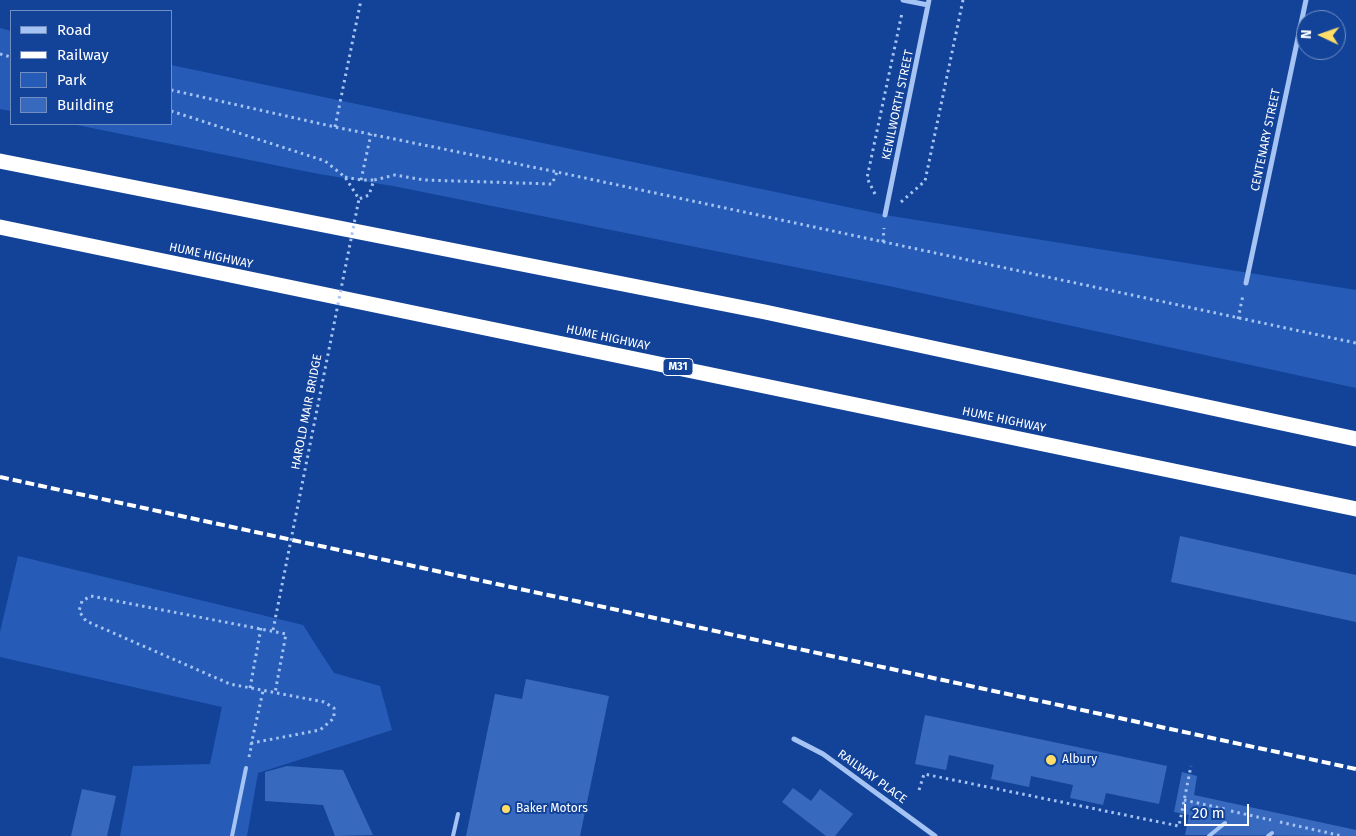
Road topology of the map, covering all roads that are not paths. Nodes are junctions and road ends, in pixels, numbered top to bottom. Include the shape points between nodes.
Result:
1 (902, 0) edge
2 (1306, 0) edge
3 (929, 3) edge
4 (0, 161) edge
5 (886, 215) dead end
6 (0, 227) edge
7 (1246, 284) road end
8 (1356, 439) edge
9 (1356, 509) edge
10 (794, 740) dead end
11 (246, 768) road end
12 (458, 814) dead end
13 (1225, 823) dead end
14 (232, 836) edge
15 (453, 836) edge
16 (935, 836) edge
17 (1209, 836) edge

1 - 3 street
2 - 7 street, CENTENARY STREET
3 - 5 street, KENILWORTH STREET
4 - 8 highway via 774,314
6 - 9 highway, HUME HIGHWAY / M31
10 - 16 street, RAILWAY PLACE via 814,748
11 - 14 lane
12 - 15 lane
13 - 17 lane

